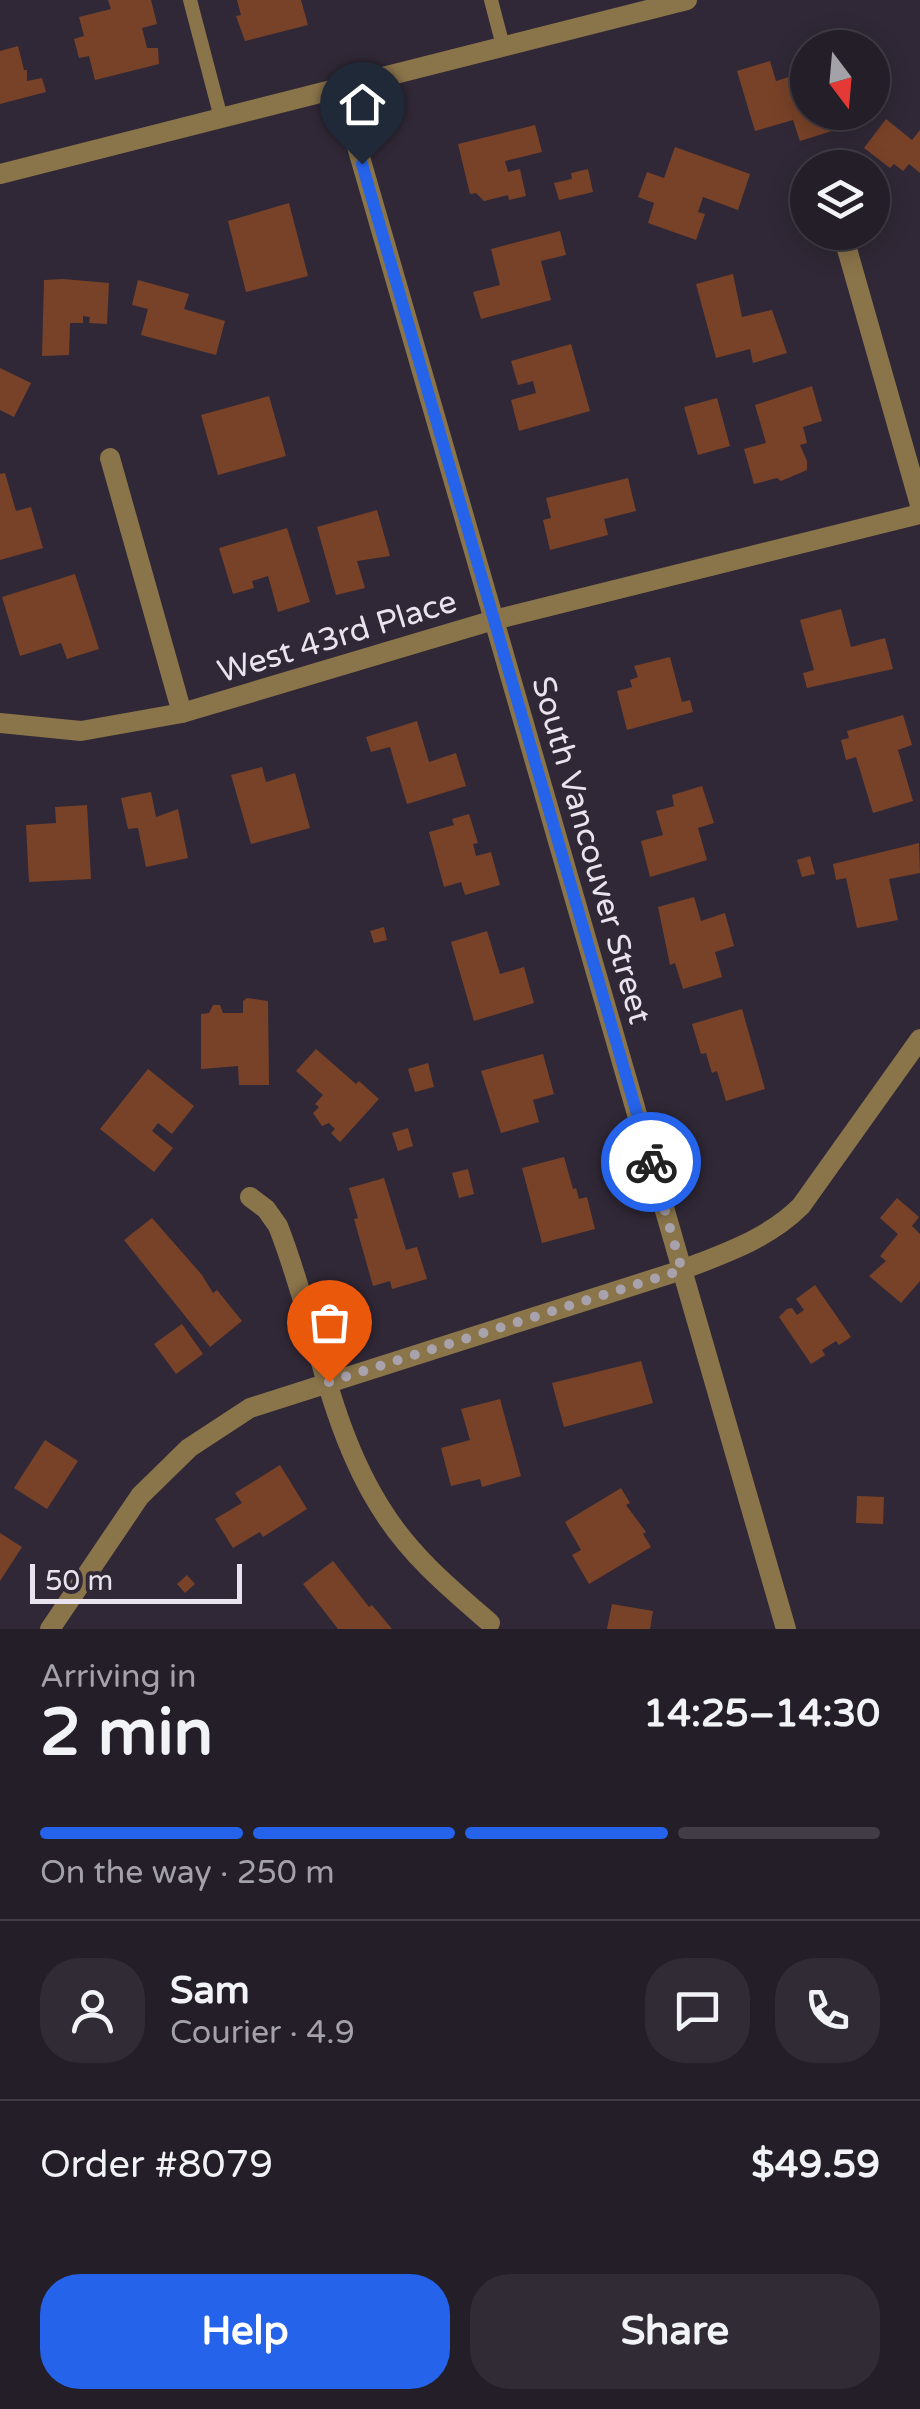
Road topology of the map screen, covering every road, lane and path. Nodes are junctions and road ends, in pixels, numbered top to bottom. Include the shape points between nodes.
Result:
1 (190, 0) edge
2 (491, 0) edge
3 (687, 0) edge
4 (503, 46) junction
5 (340, 88) junction
6 (221, 118) junction
7 (0, 174) edge
8 (847, 250) edge
9 (110, 458) dead end
10 (920, 505) edge
11 (920, 514) edge
12 (494, 620) junction
13 (182, 713) junction
14 (0, 723) edge
15 (920, 1039) edge
16 (250, 1196) dead end
17 (682, 1270) junction
18 (329, 1382) junction
19 (490, 1623) dead end
20 (50, 1629) edge
21 (786, 1629) edge

1 - 6 lane
2 - 4 lane
3 - 4 street
4 - 5 street
5 - 6 street
5 - 12 street, South Vancouver Street
6 - 7 street
8 - 10 street
9 - 13 street
11 - 12 street, West 43rd Place
12 - 13 street, West 43rd Place
12 - 17 street, South Vancouver Street
13 - 14 street, West 43rd Place via 80,731
15 - 17 street via 784,1223
16 - 18 street via 278,1226
17 - 18 street
17 - 21 street, South Vancouver Street
18 - 19 street via 382,1512 435,1576
18 - 20 street via 250,1408 189,1448 140,1496

